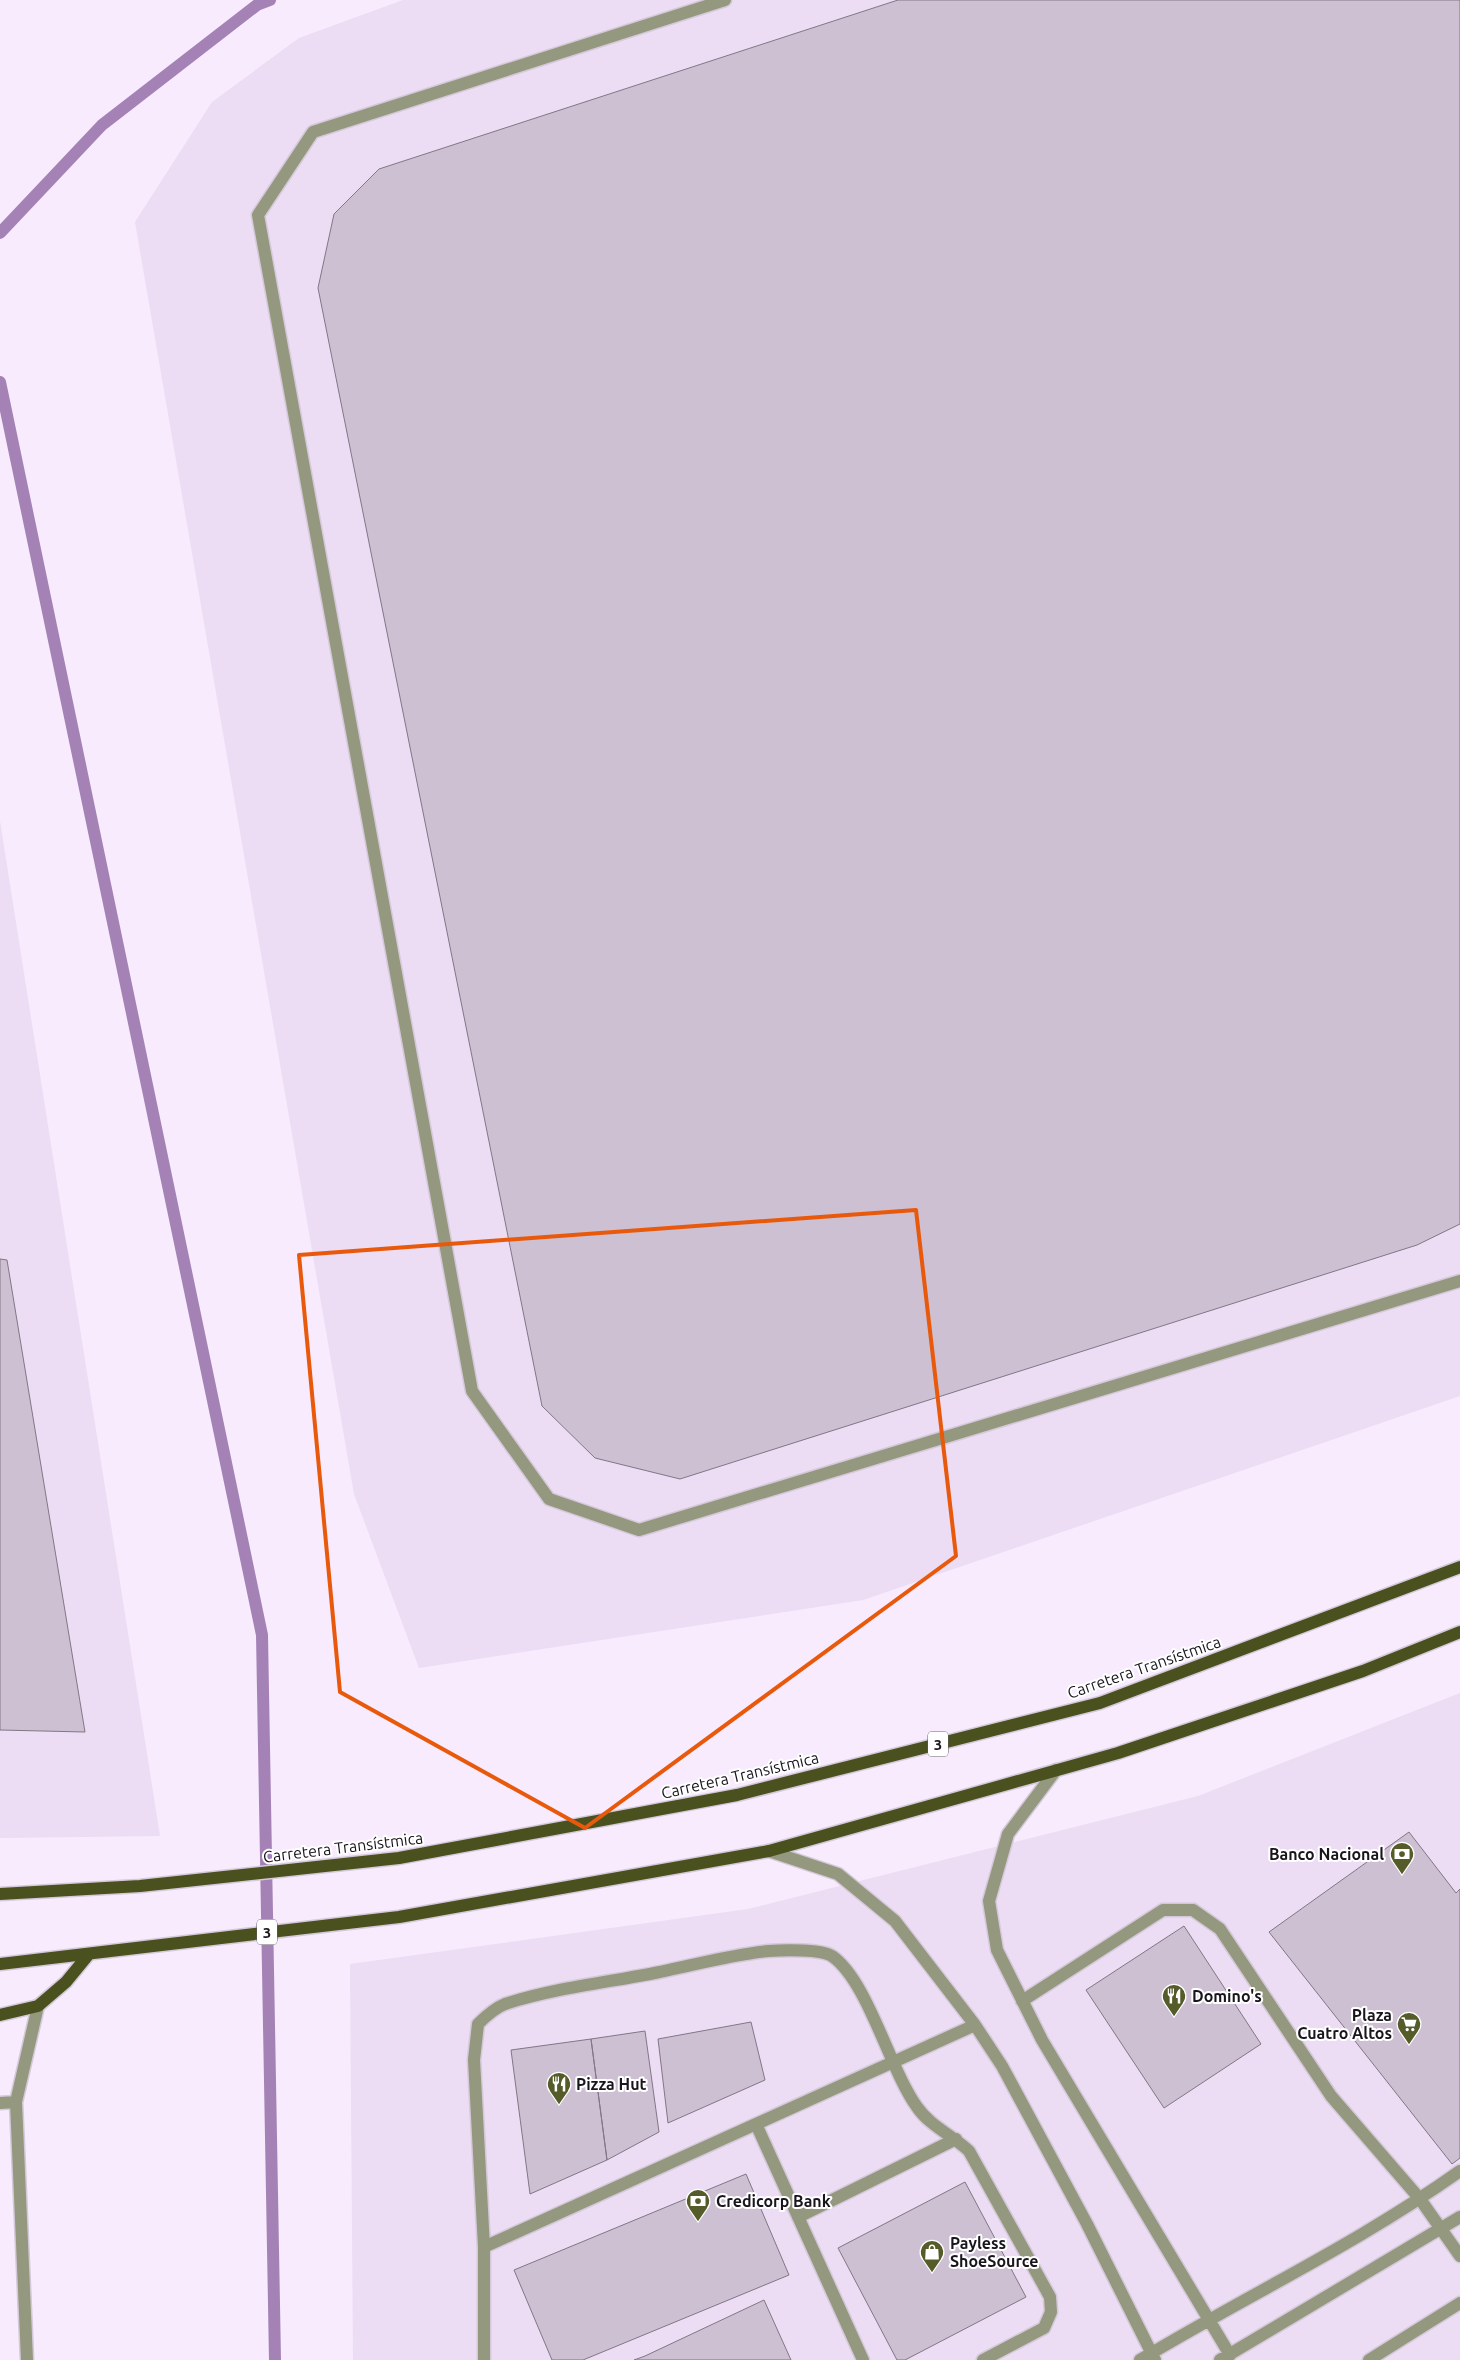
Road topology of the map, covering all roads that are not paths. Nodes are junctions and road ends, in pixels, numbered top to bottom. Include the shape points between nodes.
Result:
1 (725, 0) edge
2 (1460, 1282) edge
3 (1460, 1567) edge
4 (1460, 1632) edge
5 (1056, 1770) junction
6 (769, 1850) junction
7 (0, 1894) edge
8 (89, 1954) junction
9 (0, 1964) edge
10 (1022, 2000) junction
11 (38, 2006) junction
12 (0, 2015) edge
13 (975, 2025) junction
14 (892, 2063) junction
15 (16, 2102) junction
16 (0, 2103) edge
17 (756, 2124) junction
18 (956, 2139) junction
19 (1460, 2171) edge
20 (1420, 2199) junction
21 (1460, 2217) edge
22 (798, 2218) junction
23 (1441, 2227) junction
24 (484, 2247) junction
25 (1460, 2256) edge
26 (1460, 2303) edge
27 (1210, 2320) junction
28 (1153, 2356) edge
29 (1225, 2358) edge
30 (27, 2360) edge
31 (484, 2360) edge
32 (863, 2360) edge
33 (983, 2360) edge
34 (1140, 2360) edge
35 (1369, 2360) edge

1 - 2 lane via 313,132 258,216 472,1392 549,1499 639,1530
3 - 7 main road, Carretera Transístmica / 3 via 1100,1703 737,1795 399,1858 140,1886
4 - 5 main road, 3 via 1363,1671 1118,1753
5 - 6 main road, 3
5 - 10 lane via 1008,1834 989,1901 997,1950
6 - 8 main road, 3 via 399,1917
6 - 13 lane via 838,1874 895,1921
8 - 9 main road, 3
8 - 11 main road via 66,1982
10 - 20 lane via 1162,1910 1193,1910 1220,1929 1331,2096
10 - 27 lane via 1042,2040
11 - 12 main road
11 - 15 lane
13 - 14 lane
13 - 28 lane via 1002,2066 1088,2224
14 - 17 lane
14 - 18 lane via 917,2107 935,2126
14 - 24 lane via 854,1978 831,1955 808,1951 768,1951 504,2004 478,2024 475,2039
15 - 16 lane
15 - 30 lane
17 - 22 lane
17 - 24 lane
18 - 22 lane
18 - 33 lane via 969,2151 1050,2297 1050,2312 1044,2328
19 - 20 lane
20 - 23 lane
20 - 27 lane
21 - 23 lane
22 - 32 lane
23 - 25 lane
23 - 29 lane
24 - 31 lane
26 - 35 lane
27 - 28 lane
27 - 29 lane
28 - 34 lane

